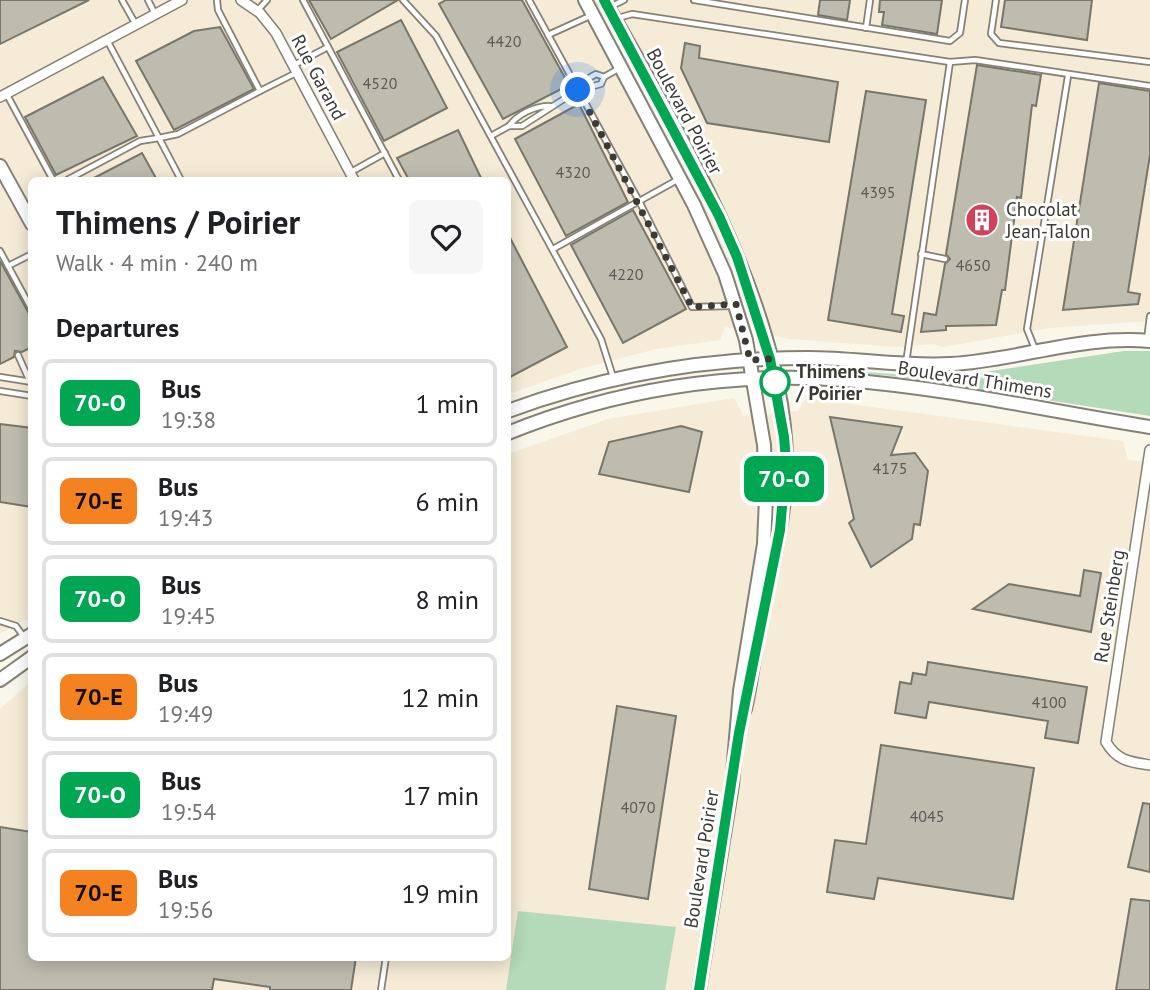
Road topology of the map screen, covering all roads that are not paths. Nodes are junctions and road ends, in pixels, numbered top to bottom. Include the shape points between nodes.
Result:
1 (122, 0) edge
2 (148, 0) edge
3 (182, 0) edge
4 (217, 0) edge
5 (267, 0) edge
6 (303, 0) edge
7 (403, 0) edge
8 (529, 0) edge
9 (584, 0) edge
10 (624, 0) edge
11 (694, 0) edge
12 (870, 0) edge
13 (965, 0) edge
14 (996, 0) edge
15 (246, 1) edge
16 (609, 9) edge
17 (257, 10) junction
18 (155, 14) junction
19 (592, 15) junction
20 (135, 24) junction
21 (866, 28) junction
22 (548, 36) junction
23 (107, 40) junction
24 (328, 47) junction
25 (950, 62) junction
26 (1150, 62) edge
27 (621, 67) junction
28 (295, 69) junction
29 (1068, 76) junction
30 (604, 77) junction
31 (585, 86) junction
32 (1150, 86) edge
33 (578, 90) junction
34 (260, 91) junction
35 (3, 95) edge
36 (550, 106) junction
37 (509, 127) junction
38 (491, 136) junction
39 (159, 138) junction
40 (385, 153) junction
41 (0, 166) edge
42 (352, 176) edge
43 (51, 177) edge
44 (73, 177) edge
45 (179, 177) edge
46 (397, 177) edge
47 (680, 178) junction
48 (639, 201) junction
49 (26, 202) edge
50 (552, 249) junction
51 (0, 251) edge
52 (921, 254) junction
53 (28, 256) edge
54 (945, 259) dead end
55 (8, 266) junction
56 (28, 303) edge
57 (736, 304) junction
58 (1150, 316) edge
59 (1148, 341) edge
60 (1035, 350) junction
61 (18, 355) dead end
62 (770, 359) junction
63 (750, 360) junction
64 (906, 365) junction
65 (28, 376) edge
66 (0, 377) edge
67 (614, 378) junction
68 (775, 379) junction
69 (754, 380) junction
70 (28, 382) edge
71 (0, 391) edge
72 (28, 395) edge
73 (511, 410) edge
74 (1150, 427) edge
75 (511, 432) edge
76 (1150, 450) edge
77 (0, 621) edge
78 (28, 636) edge
79 (0, 654) edge
80 (28, 660) edge
81 (0, 680) edge
82 (739, 733) junction
83 (1150, 765) edge
84 (385, 961) edge
85 (381, 990) edge
86 (699, 990) edge

1 - 20 lane
2 - 18 lane
3 - 18 street
4 - 34 lane
5 - 17 lane
6 - 24 lane
7 - 38 lane via 436,36
8 - 22 lane
9 - 19 street, Boulevard Poirier
10 - 16 lane
11 - 21 lane
12 - 21 lane
13 - 21 lane via 960,33 953,40
14 - 26 lane via 991,34 999,43
15 - 17 street, Rue Garand
16 - 25 lane
16 - 62 street, Boulevard Poirier via 724,227
17 - 28 street, Rue Garand via 276,33
18 - 20 street
19 - 22 lane
19 - 27 street, Boulevard Poirier
20 - 23 street
22 - 33 lane
23 - 35 street
23 - 39 lane
24 - 28 lane
24 - 40 lane
25 - 29 lane via 975,60
25 - 52 lane
27 - 30 lane
27 - 47 street, Boulevard Poirier
28 - 34 lane
28 - 42 street, Rue Garand
29 - 32 lane
29 - 60 lane via 1027,329
30 - 31 lane via 595,87
30 - 31 lane via 596,74
31 - 33 lane
33 - 36 lane
33 - 48 lane
34 - 39 lane via 178,134
35 - 43 lane
36 - 37 lane via 522,126
36 - 37 lane via 516,118
37 - 38 lane
38 - 50 lane
39 - 44 lane via 141,141
39 - 45 lane
40 - 42 lane
40 - 46 lane
41 - 49 street
47 - 48 lane
47 - 57 street, Boulevard Poirier
48 - 50 lane
48 - 57 lane via 692,307
50 - 67 lane via 601,339
51 - 55 lane
52 - 54 lane
52 - 64 lane
53 - 55 lane
55 - 56 lane
57 - 63 street, Boulevard Poirier
58 - 59 lane
59 - 60 street, Boulevard Thimens via 1084,342
60 - 64 street, Boulevard Thimens via 965,363
61 - 65 lane
62 - 63 street, Boulevard Thimens
62 - 64 street, Boulevard Thimens
62 - 68 street, Boulevard Poirier
63 - 67 street, Boulevard Thimens
63 - 69 street, Boulevard Poirier
66 - 70 lane
67 - 73 street, Boulevard Thimens
68 - 69 street, Boulevard Thimens
68 - 74 street, Boulevard Thimens via 888,384
68 - 82 street, Boulevard Poirier via 785,450 782,506
69 - 75 street, Boulevard Thimens via 634,394
69 - 82 street, Boulevard Poirier via 765,462 766,523 740,691
71 - 72 lane
76 - 83 street, Rue Steinberg via 1106,742 1124,760
77 - 78 lane
78 - 79 street
80 - 81 street
82 - 86 street, Boulevard Poirier
84 - 85 lane

